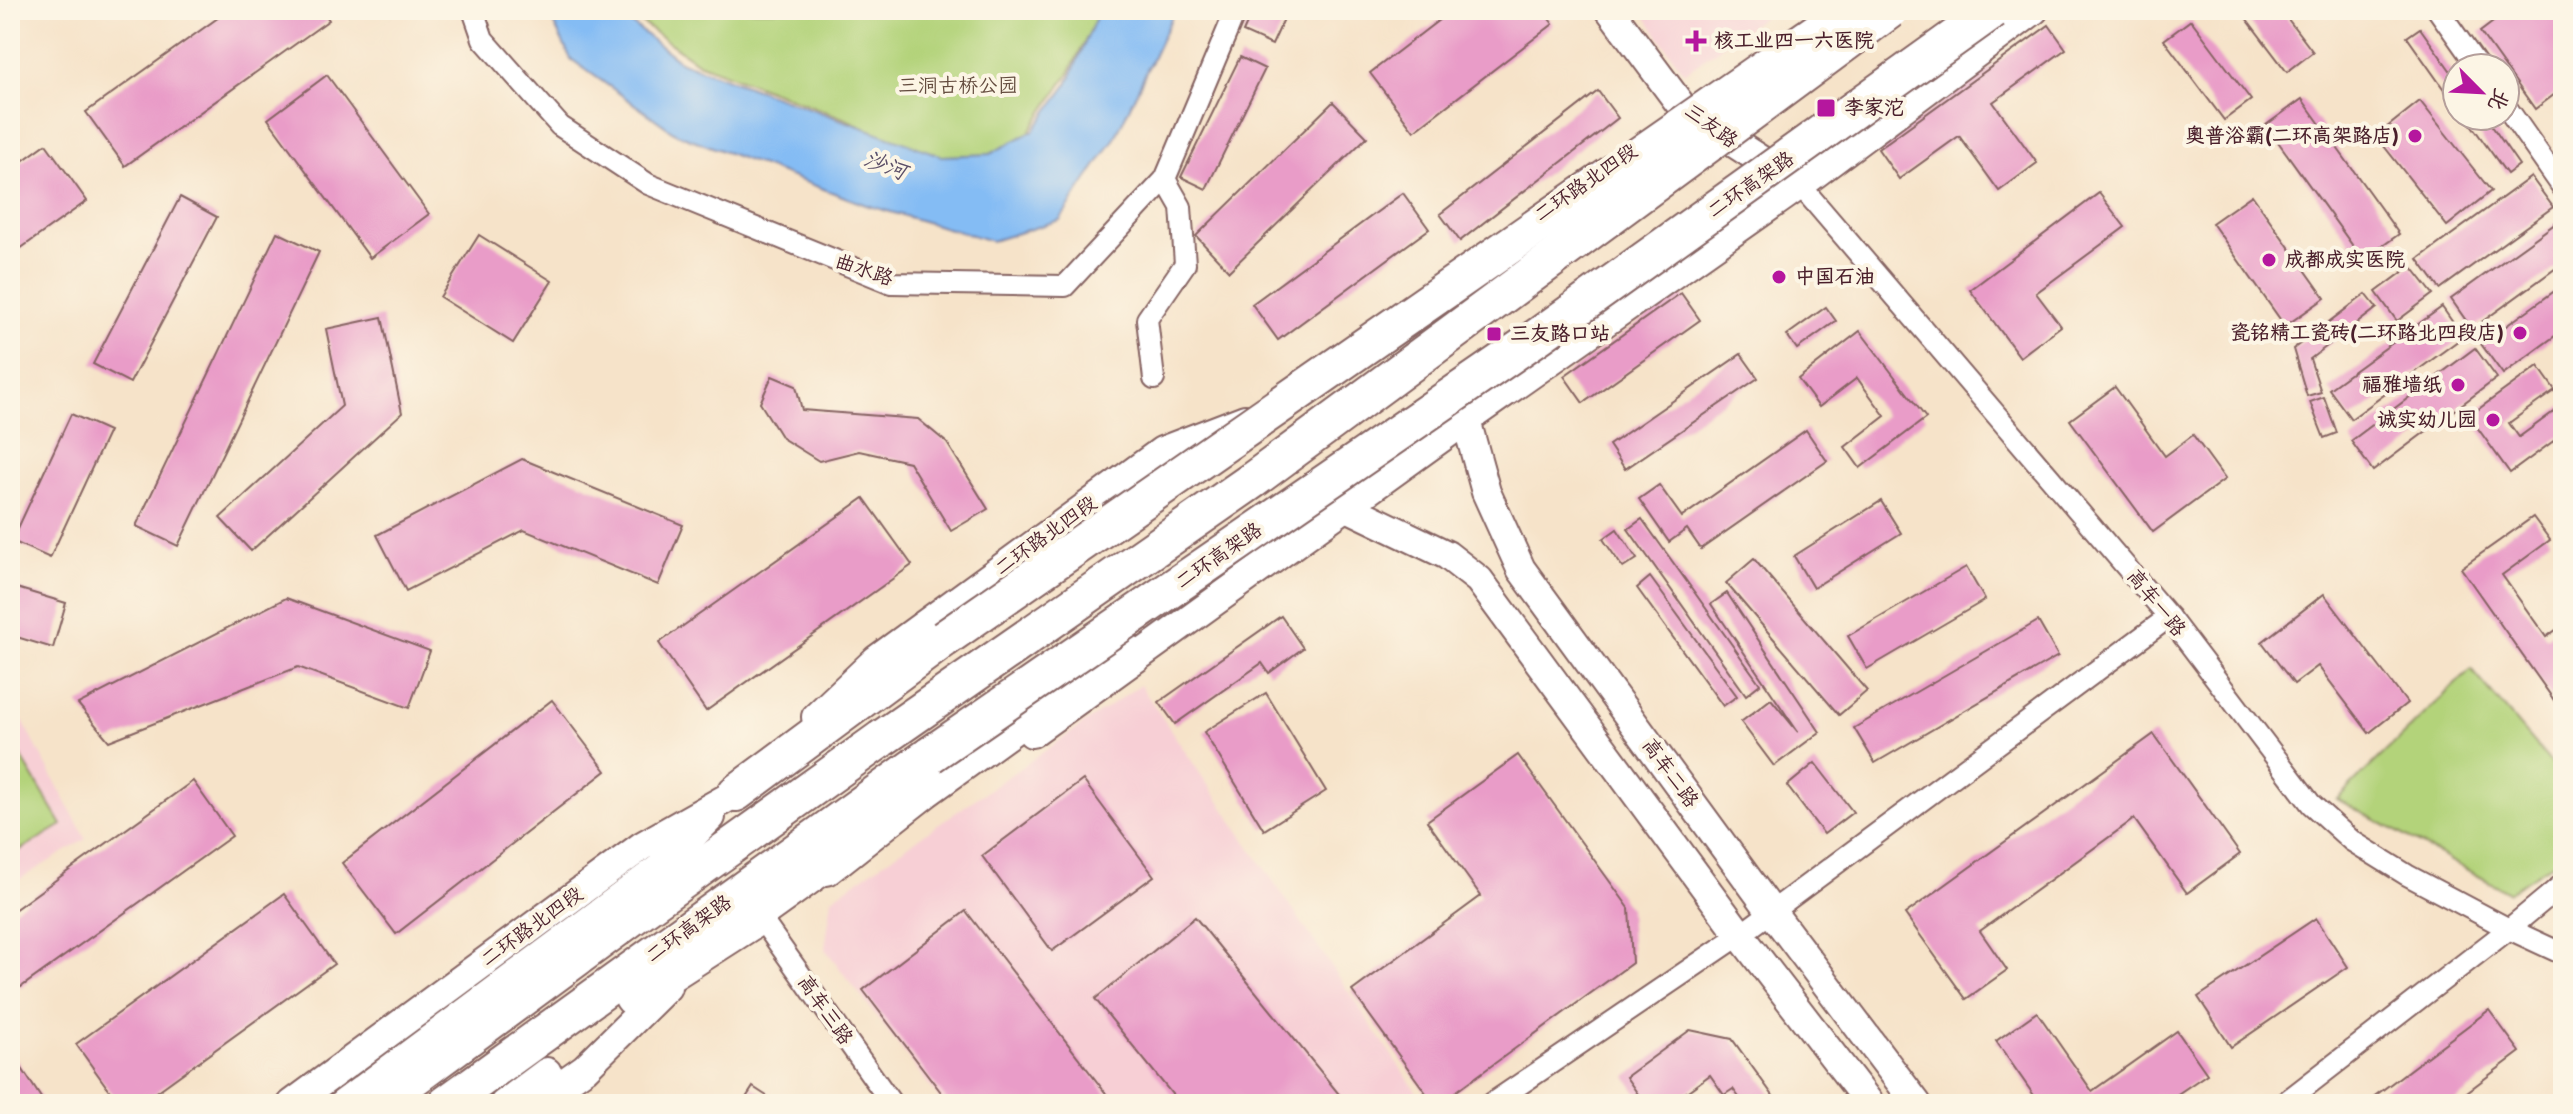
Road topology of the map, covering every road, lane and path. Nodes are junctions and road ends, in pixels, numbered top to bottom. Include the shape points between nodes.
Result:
1 (473, 10) edge
2 (1236, 10) edge
3 (1610, 10) edge
4 (1828, 10) edge
5 (1848, 10) edge
6 (1890, 10) edge
7 (1993, 10) edge
8 (2034, 10) edge
9 (2438, 10) edge
10 (2468, 52) edge
11 (1894, 83) junction
12 (1686, 112) junction
13 (2521, 128) edge
14 (1165, 179) junction
15 (1800, 185) junction
16 (2563, 188) edge
17 (1154, 379) dead end
18 (1466, 420) junction
19 (1347, 507) junction
20 (2169, 617) junction
21 (736, 793) junction
22 (826, 867) junction
23 (2563, 884) edge
24 (1771, 911) junction
25 (759, 916) junction
26 (2509, 929) junction
27 (1740, 935) junction
28 (2563, 954) edge
29 (656, 996) junction
30 (494, 1100) edge
31 (292, 1104) edge
32 (343, 1104) edge
33 (378, 1104) edge
34 (446, 1104) edge
35 (534, 1104) edge
36 (892, 1104) edge
37 (1491, 1104) edge
38 (1870, 1104) edge
39 (1917, 1104) edge
40 (2283, 1104) edge

1 - 14 street, 曲水路 via 483,39 560,126 648,184 891,283 1065,286
2 - 14 street, 曲水路
3 - 12 main road, 三友路
4 - 12 main road, 二环路北四段
5 - 21 highway, bridge via 944,639
6 - 33 highway, bridge via 1253,480 920,711
7 - 11 highway, 二环高架路, bridge
8 - 15 main road
9 - 10 street
11 - 22 highway, bridge via 1851,129 1122,647
11 - 34 highway, 二环高架路, bridge via 1540,335 930,755
12 - 15 main road, 三友路
12 - 21 main road, 二环路北四段 via 1265,411 1162,451 876,660
13 - 16 street
14 - 17 street via 1181,207 1185,264 1147,319
15 - 18 main road
15 - 20 street, 高车一路
18 - 19 main road
18 - 24 main road, 高车二路 via 1486,492 1521,569
19 - 22 main road via 1104,684 934,801
19 - 27 main road, 高车二路 via 1447,555 1479,580
20 - 24 street
20 - 26 street, 高车一路 via 2311,804 2352,841
21 - 31 main road, 二环路北四段 via 642,846
21 - 32 main road via 661,867
22 - 25 main road
23 - 26 street
24 - 27 street
24 - 39 main road, 高车二路
25 - 29 main road
25 - 30 highway via 580,1032
25 - 36 street, 高车三路
26 - 28 street, 高车一路
26 - 40 street
27 - 37 street
27 - 38 main road, 高车二路
29 - 30 main road
29 - 35 main road via 585,1068

